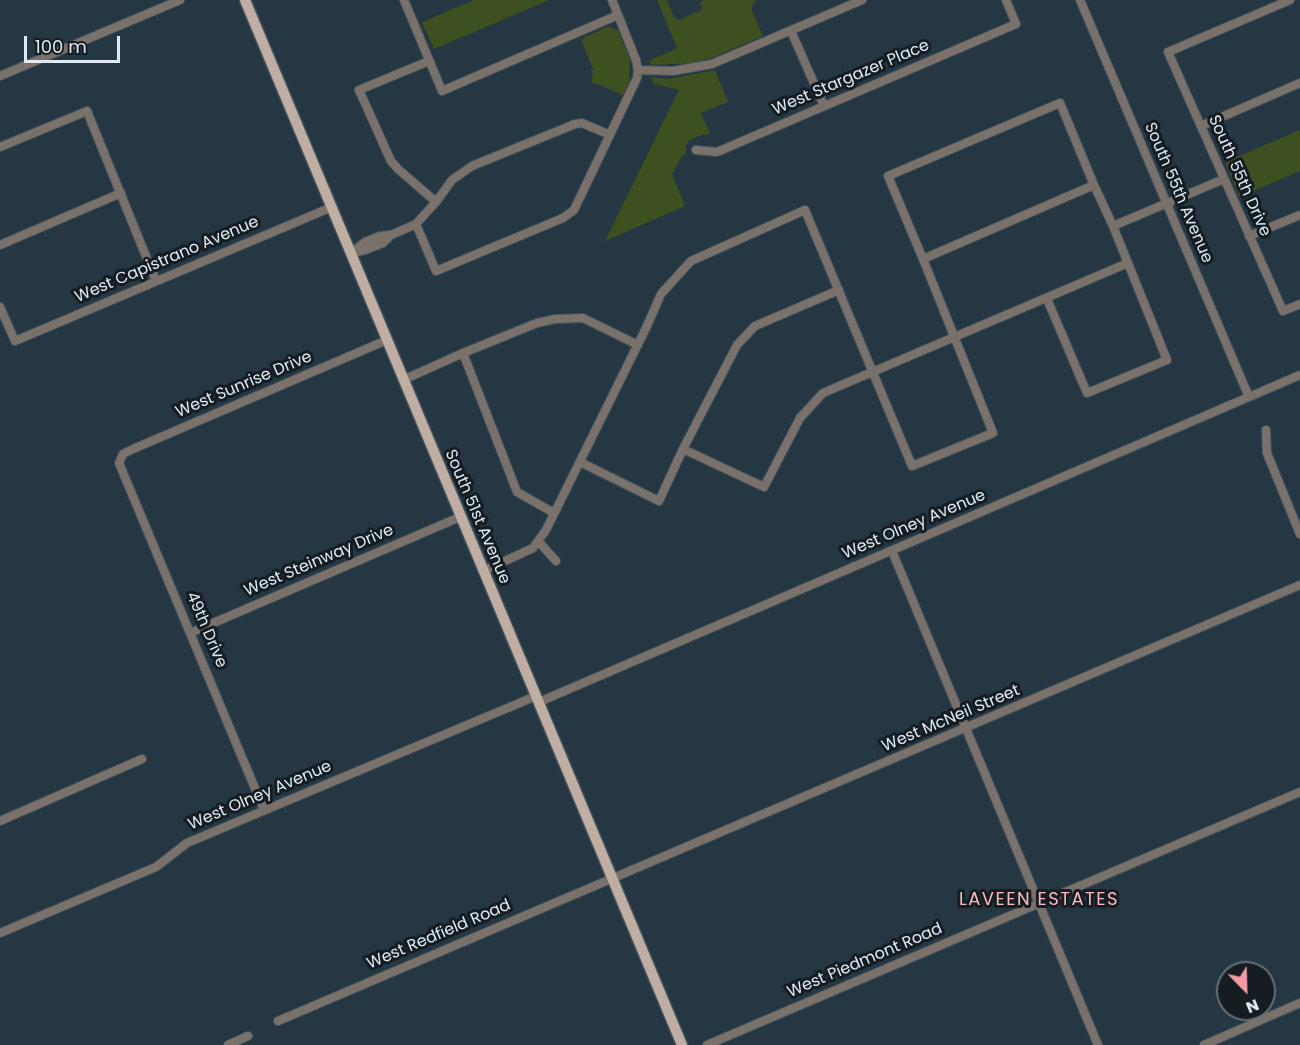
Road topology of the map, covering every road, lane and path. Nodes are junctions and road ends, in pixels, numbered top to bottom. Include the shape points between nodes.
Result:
1 (180, 0) edge
2 (245, 0) edge
3 (404, 0) edge
4 (612, 0) edge
5 (862, 0) edge
6 (1006, 0) edge
7 (1080, 0) edge
8 (1290, 0) edge
9 (844, 4) edge
10 (618, 15) junction
11 (791, 31) junction
12 (429, 61) junction
13 (638, 70) junction
14 (0, 76) edge
15 (1300, 83) edge
16 (824, 106) junction
17 (1200, 126) junction
18 (610, 135) junction
19 (0, 147) edge
20 (696, 150) dead end
21 (1224, 179) junction
22 (1094, 185) junction
23 (121, 193) junction
24 (436, 202) junction
25 (1166, 203) junction
26 (332, 207) junction
27 (1300, 214) edge
28 (416, 224) junction
29 (1113, 226) junction
30 (1249, 236) junction
31 (0, 245) edge
32 (351, 253) junction
33 (923, 259) junction
34 (1128, 263) junction
35 (156, 281) junction
36 (839, 290) junction
37 (1047, 299) junction
38 (1300, 304) edge
39 (0, 307) edge
40 (955, 337) junction
41 (387, 340) junction
42 (638, 345) junction
43 (463, 353) junction
44 (873, 372) junction
45 (1300, 375) edge
46 (403, 380) junction
47 (1249, 397) junction
48 (1266, 430) dead end
49 (683, 449) junction
50 (580, 462) junction
51 (119, 463) joint
52 (555, 513) junction
53 (460, 517) junction
54 (1300, 534) edge
55 (538, 541) junction
56 (892, 551) junction
57 (556, 561) dead end
58 (483, 571) junction
59 (1300, 585) edge
60 (190, 633) junction
61 (538, 699) junction
62 (968, 728) junction
63 (142, 759) dead end
64 (1300, 792) edge
65 (264, 810) junction
66 (0, 821) edge
67 (612, 878) junction
68 (1040, 903) junction
69 (0, 933) edge
70 (1300, 1003) edge
71 (278, 1021) dead end
72 (248, 1036) dead end
73 (228, 1045) edge
74 (682, 1045) edge
75 (707, 1045) edge
76 (1098, 1045) edge
77 (1204, 1045) edge

1 - 14 street
2 - 26 main road, South 51st Avenue
3 - 12 street
4 - 10 street
5 - 9 street
6 - 16 street, West Stargazer Place via 1016,24
7 - 25 street, South 55th Avenue
8 - 17 street, South 55th Drive via 1168,52
9 - 11 street
10 - 12 street via 442,91
10 - 13 street
11 - 13 street via 698,68
11 - 16 street
12 - 24 street via 359,90 391,161
13 - 18 street
15 - 17 street
16 - 20 street, West Stargazer Place via 717,152
17 - 21 street, South 55th Drive
18 - 24 street via 582,123 560,130 462,171
18 - 28 street via 574,210 563,218 436,271
19 - 23 street via 87,111
21 - 25 street
21 - 30 street, South 55th Drive
22 - 29 street
22 - 33 street
22 - 33 street via 1060,103 888,176
23 - 31 street
23 - 35 street
24 - 28 street
25 - 29 street
25 - 47 street, South 55th Avenue
26 - 32 main road, South 51st Avenue
26 - 35 street, West Capistrano Avenue
27 - 30 street
28 - 32 street via 382,243
29 - 34 street
30 - 38 street, South 55th Drive via 1282,311
32 - 41 main road, South 51st Avenue
33 - 40 street
34 - 37 street
34 - 37 street via 1167,360 1087,393
35 - 39 street, West Capistrano Avenue via 15,340
36 - 42 street via 805,210 692,261 661,294
36 - 44 street
36 - 49 street via 755,326 737,345
37 - 40 street
40 - 44 street
40 - 44 street via 993,433 912,466
41 - 46 main road, South 51st Avenue
41 - 51 street, West Sunrise Drive via 133,449 123,454
42 - 43 street via 583,318 555,319
42 - 50 street
43 - 46 street
43 - 52 street via 517,492
44 - 49 street via 823,393 800,418 764,487
45 - 47 street, West Olney Avenue
46 - 53 main road, South 51st Avenue
47 - 56 street, West Olney Avenue
48 - 54 street via 1267,453
49 - 50 street via 659,501
50 - 52 street
51 - 60 street, 49th Drive
52 - 55 street
53 - 58 main road, South 51st Avenue
53 - 60 street, West Steinway Drive
55 - 57 street
55 - 58 street via 533,548
56 - 61 street, West Olney Avenue
56 - 62 street
58 - 61 main road, South 51st Avenue
59 - 62 street, West McNeil Street
60 - 65 street, 49th Drive
61 - 65 street, West Olney Avenue
61 - 67 main road, South 51st Avenue
62 - 67 street, West McNeil Street
62 - 68 street
63 - 66 street
64 - 68 street, West Piedmont Road
65 - 69 street, West Olney Avenue via 187,843 156,867
67 - 71 street, West Redfield Road
67 - 74 main road, South 51st Avenue
68 - 75 street, West Piedmont Road
68 - 76 street
70 - 77 street
72 - 73 street

